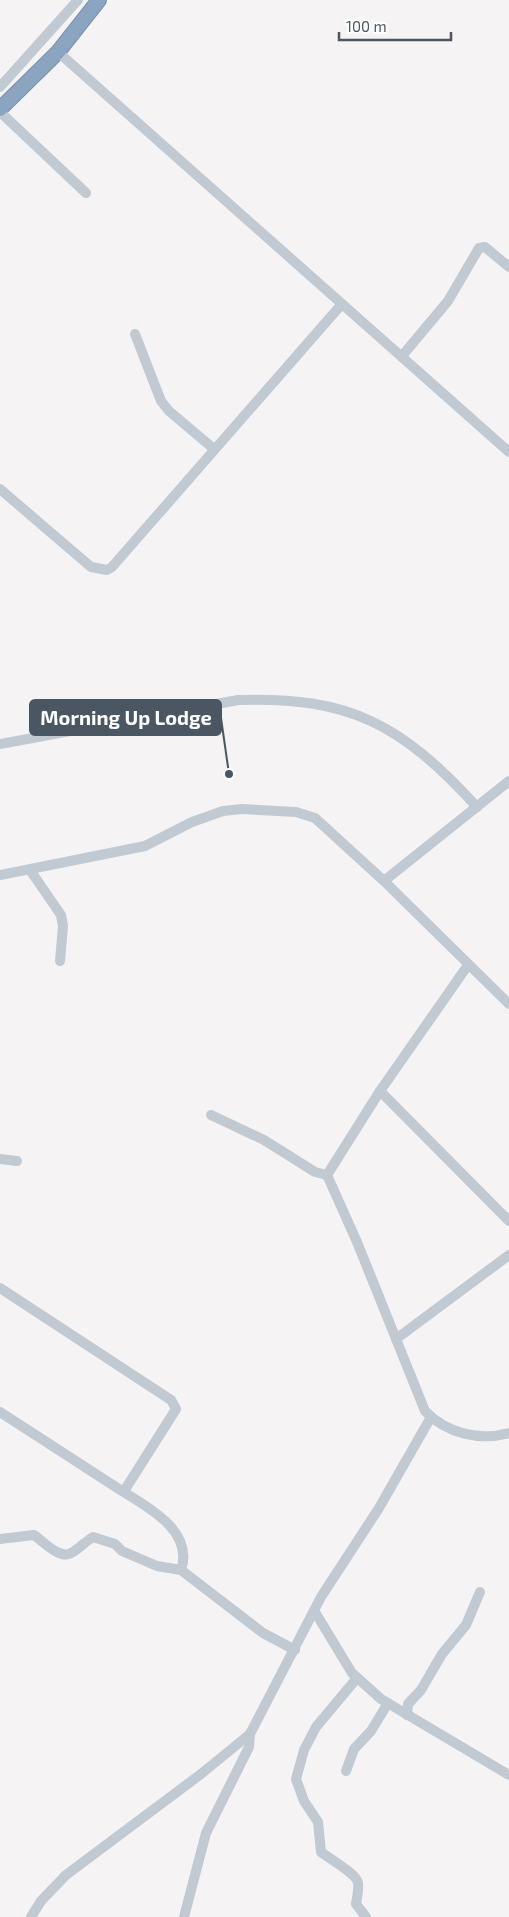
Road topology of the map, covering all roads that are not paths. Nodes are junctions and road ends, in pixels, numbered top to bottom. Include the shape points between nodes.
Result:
1 (78, 0) edge
2 (100, 0) edge
3 (58, 52) junction
4 (1, 85) edge
5 (14, 96) junction
6 (0, 111) edge
7 (86, 193) dead end
8 (509, 267) edge
9 (341, 305) junction
10 (135, 334) dead end
11 (402, 356) junction
12 (214, 449) junction
13 (509, 452) edge
14 (0, 489) edge
15 (0, 744) edge
16 (509, 781) edge
17 (477, 807) junction
18 (30, 870) junction
19 (0, 875) edge
20 (384, 881) junction
21 (60, 961) dead end
22 (468, 965) junction
23 (509, 1004) edge
24 (380, 1091) junction
25 (211, 1115) dead end
26 (0, 1159) edge
27 (16, 1161) dead end
28 (327, 1175) junction
29 (509, 1220) edge
30 (509, 1255) edge
31 (0, 1288) edge
32 (396, 1339) junction
33 (0, 1412) edge
34 (431, 1417) junction
35 (509, 1433) edge
36 (122, 1491) junction
37 (0, 1539) edge
38 (180, 1570) junction
39 (480, 1592) dead end
40 (315, 1612) junction
41 (294, 1650) junction
42 (356, 1678) junction
43 (388, 1703) junction
44 (407, 1714) junction
45 (250, 1734) junction
46 (346, 1771) dead end
47 (509, 1775) edge
48 (31, 1917) edge
49 (184, 1917) edge
50 (366, 1917) edge

1 - 4 street
2 - 3 highway
3 - 5 highway
3 - 9 street
4 - 5 street
5 - 6 highway
6 - 7 street
8 - 11 street via 481,246 448,301
9 - 11 street
9 - 12 street
10 - 12 street via 161,401
11 - 13 street
12 - 14 street via 107,570 91,567
15 - 17 street via 238,700 313,704 374,720 392,731 433,762
16 - 17 street
17 - 20 street
18 - 19 street
18 - 20 street via 145,846 192,822 223,811 270,809 316,818
18 - 21 street via 60,915 63,926
20 - 22 street
22 - 23 street
22 - 24 street
24 - 28 street
24 - 29 street
25 - 28 street via 264,1140 315,1172
26 - 27 street
28 - 32 street
30 - 32 street
31 - 36 street via 171,1400 176,1409 172,1417
32 - 34 street via 419,1397
33 - 36 street
34 - 35 street via 480,1438
34 - 40 street
36 - 38 street via 146,1505 172,1527 182,1542
37 - 38 street via 34,1535 65,1555 71,1554 93,1536 157,1566
38 - 41 street via 263,1633
39 - 44 street via 466,1625 408,1704
40 - 41 street
40 - 42 street
41 - 45 street
42 - 43 street
42 - 50 street via 316,1727 304,1750 296,1779 304,1802 318,1822 321,1852 354,1874 358,1882 356,1904
43 - 44 street
43 - 46 street via 371,1731 354,1749
44 - 47 street
45 - 48 street via 202,1774 66,1875 41,1901
45 - 49 street via 249,1746 206,1834

